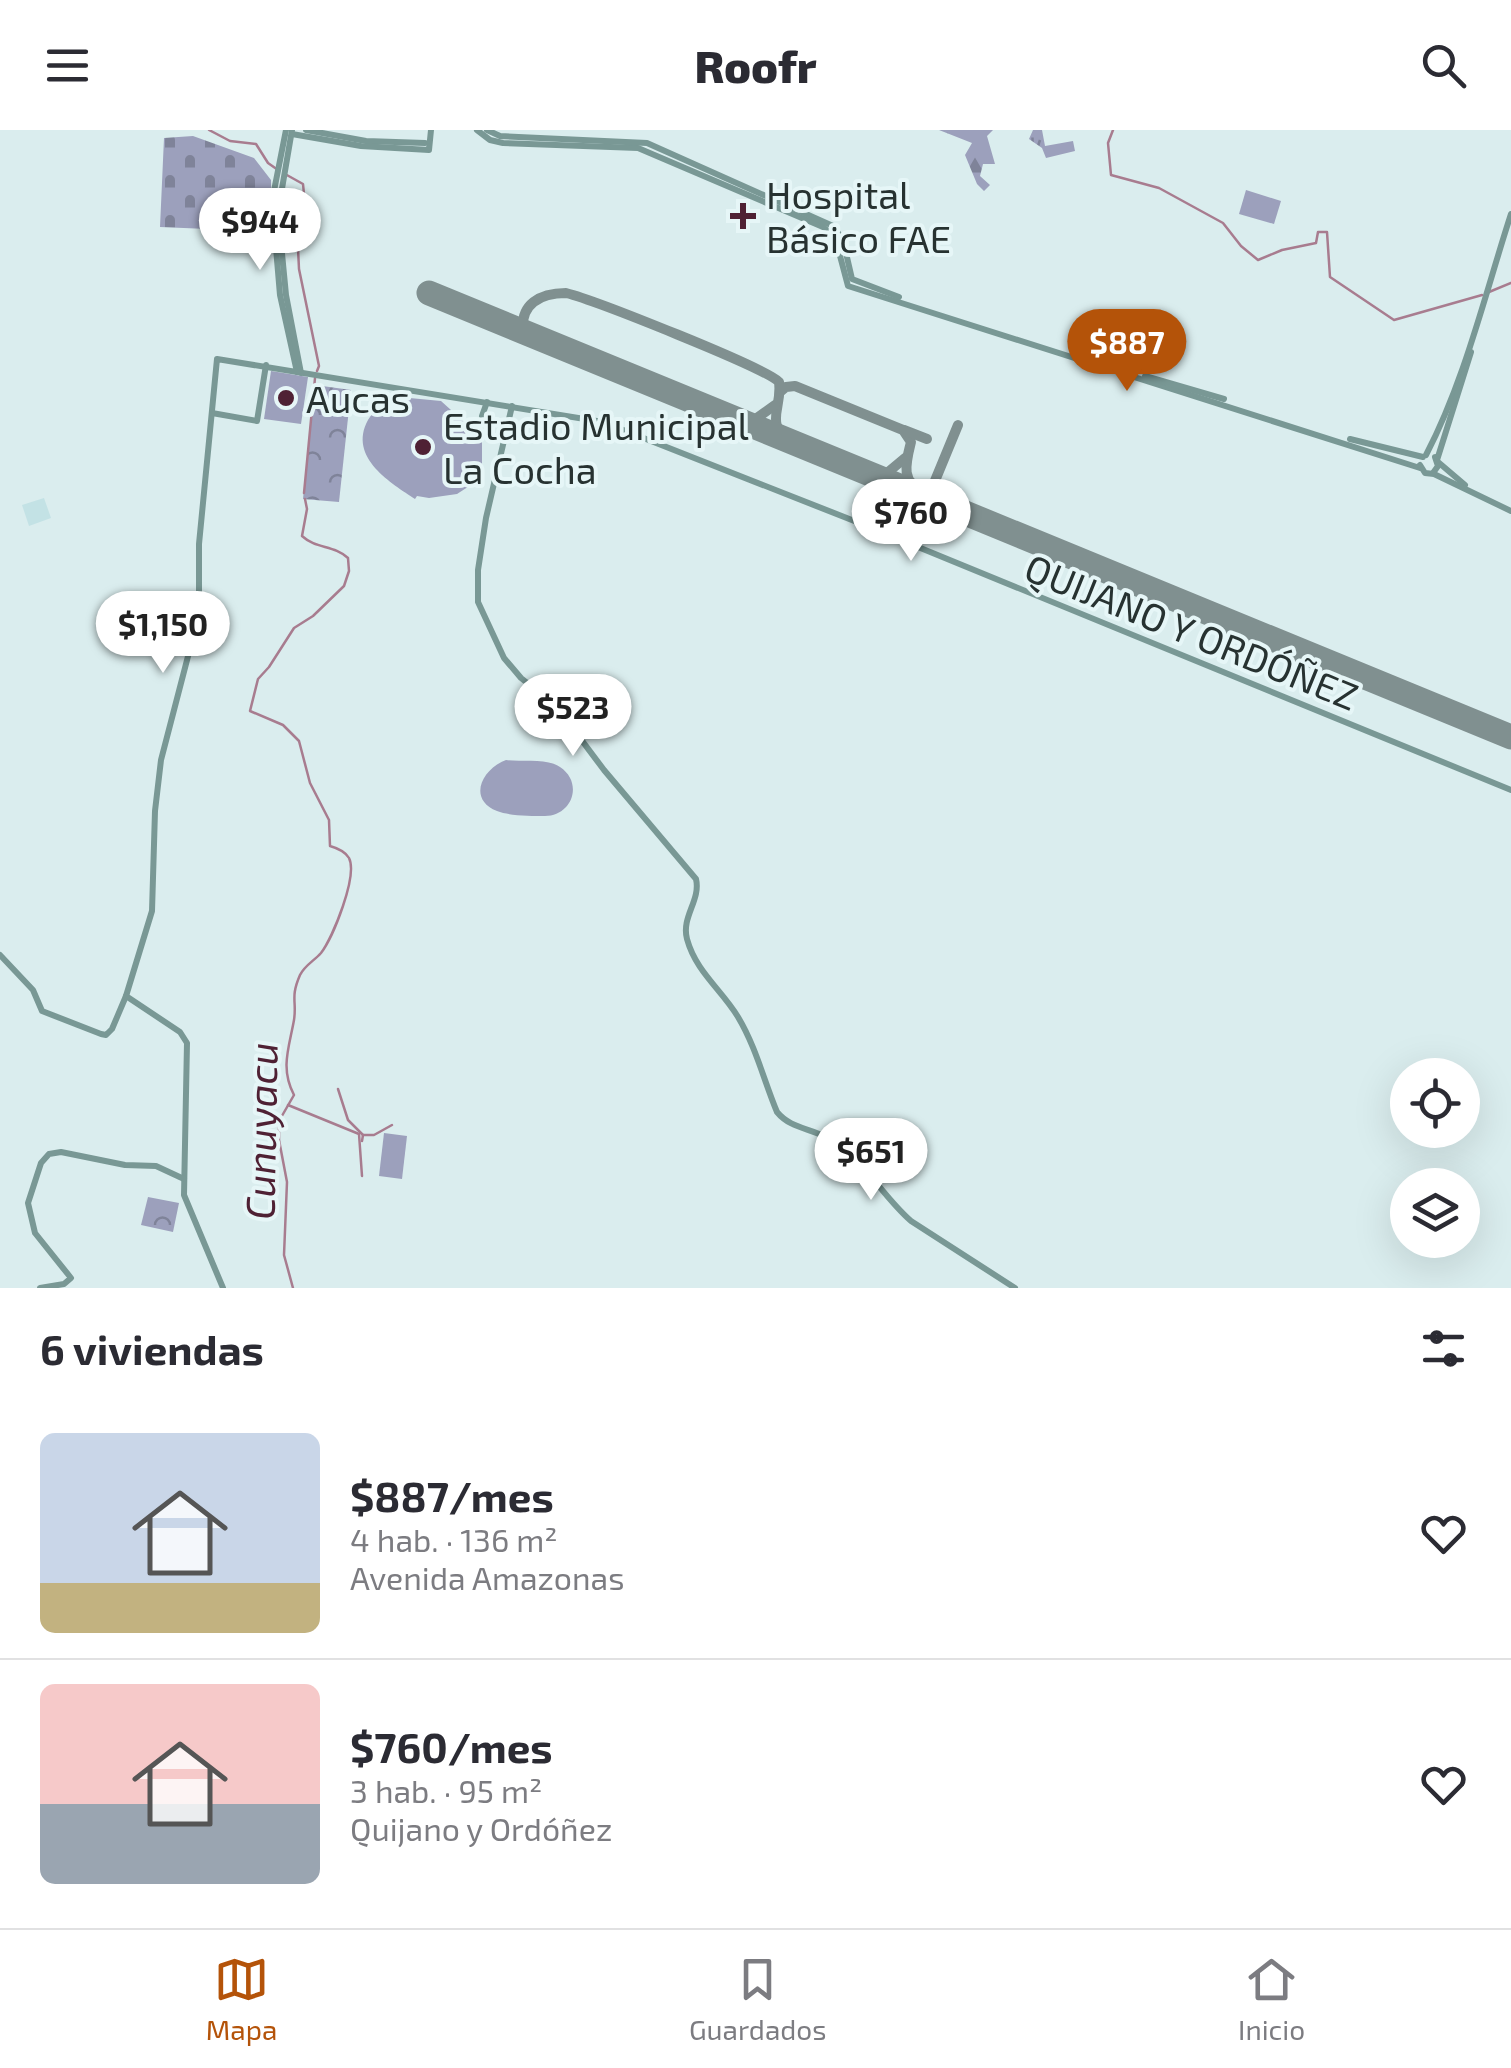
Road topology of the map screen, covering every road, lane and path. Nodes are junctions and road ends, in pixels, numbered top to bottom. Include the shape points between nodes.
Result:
1 (306, 130) edge
2 (428, 130) edge
3 (477, 130) edge
4 (487, 130) edge
5 (289, 131) edge
6 (426, 148) junction
7 (281, 170) junction
8 (1511, 214) edge
9 (1511, 226) edge
10 (1496, 266) junction
11 (847, 274) junction
12 (934, 311) junction
13 (1478, 322) junction
14 (294, 357) junction
15 (266, 366) junction
16 (279, 368) junction
17 (299, 372) junction
18 (487, 402) junction
19 (512, 406) junction
20 (212, 414) junction
21 (482, 416) dead end
22 (1425, 456) junction
23 (1438, 461) junction
24 (1420, 468) junction
25 (1432, 473) junction
26 (1474, 492) junction
27 (1511, 511) edge
28 (1511, 790) edge
29 (0, 955) edge
30 (126, 996) junction
31 (184, 1179) junction
32 (40, 1288) edge
33 (223, 1288) edge
34 (1016, 1288) edge

1 - 6 street
2 - 6 street
3 - 11 street via 503,143 647,150 823,228 835,237
4 - 11 street via 647,143 833,226 843,240
5 - 6 street via 361,146
5 - 7 street
7 - 14 street via 272,201 274,238
7 - 17 street via 280,238
8 - 10 street
9 - 10 street
10 - 13 street
11 - 12 street
12 - 22 street
12 - 24 street
13 - 22 street
13 - 23 street
14 - 16 street
14 - 17 street
15 - 16 street, QUIJANO Y ORDÓÑEZ
15 - 20 street via 257,421
15 - 20 street, QUIJANO Y ORDÓÑEZ via 217,359
16 - 17 street, QUIJANO Y ORDÓÑEZ
17 - 18 street, QUIJANO Y ORDÓÑEZ
18 - 19 street, QUIJANO Y ORDÓÑEZ
18 - 21 street
19 - 28 street, QUIJANO Y ORDÓÑEZ via 604,422
19 - 34 street via 478,570 478,602 504,658 556,706 694,876 698,889 686,923 688,943 737,1015 783,1119 830,1139 911,1221
20 - 30 street via 199,614 161,760 152,911
22 - 23 street
22 - 24 street
23 - 25 street
23 - 26 street
24 - 25 street
25 - 26 street
26 - 27 street
29 - 30 street via 33,990 42,1011 106,1035
30 - 31 street via 188,1043
31 - 32 street via 156,1166 56,1152 42,1163 28,1203 35,1233 70,1278
31 - 33 street via 187,1204

